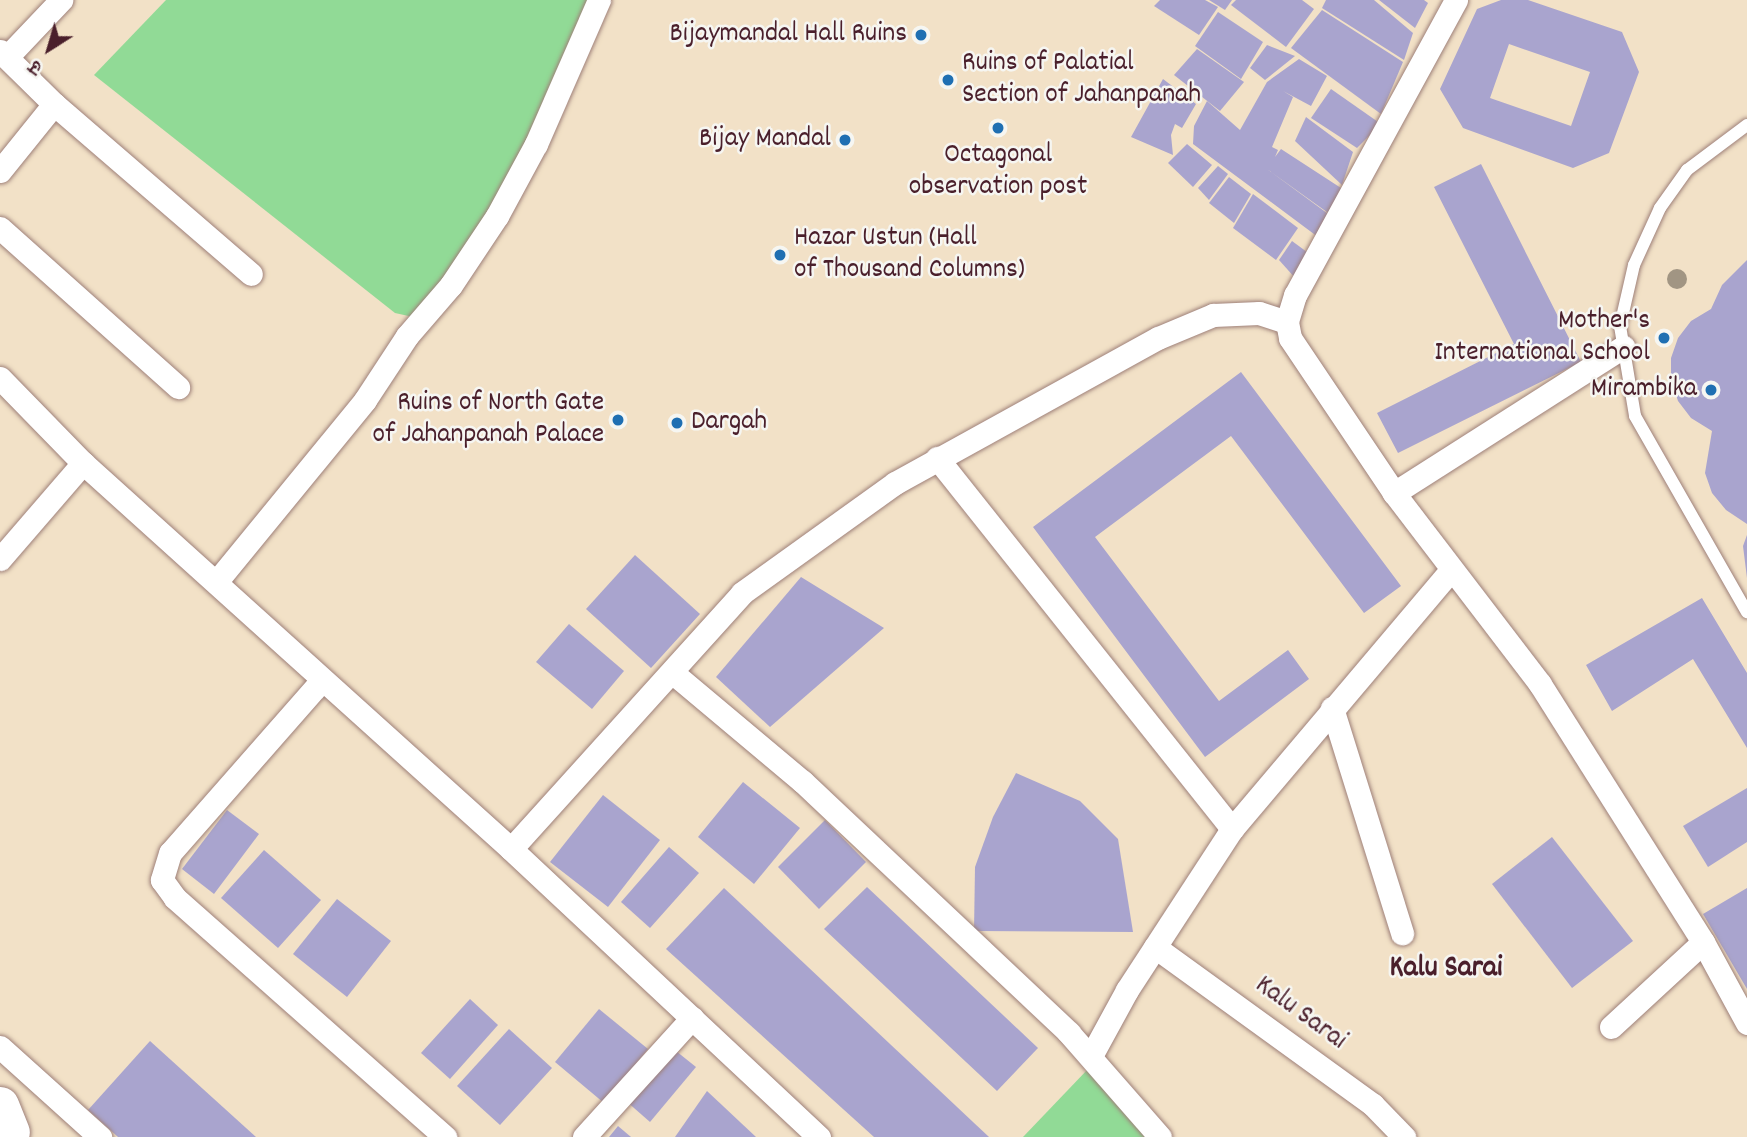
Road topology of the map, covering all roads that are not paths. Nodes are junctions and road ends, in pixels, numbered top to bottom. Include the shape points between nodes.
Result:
1 (61, 0) edge
2 (599, 0) edge
3 (1456, 0) edge
4 (3, 54) edge
5 (54, 104) junction
6 (1747, 125) edge
7 (0, 171) edge
8 (0, 228) edge
9 (251, 274) dead end
10 (1287, 322) junction
11 (1623, 347) junction
12 (0, 378) edge
13 (178, 387) dead end
14 (937, 458) junction
15 (83, 463) junction
16 (1394, 493) junction
17 (0, 559) edge
18 (1451, 571) junction
19 (217, 581) junction
20 (1747, 612) edge
21 (673, 673) junction
22 (323, 680) junction
23 (1332, 708) junction
24 (1232, 829) junction
25 (511, 849) junction
26 (1402, 933) dead end
27 (1703, 942) junction
28 (1154, 947) junction
29 (692, 1018) junction
30 (1747, 1023) edge
31 (1611, 1027) dead end
32 (0, 1047) edge
33 (1091, 1056) junction
34 (100, 1137) edge
35 (446, 1137) edge
36 (584, 1137) edge
37 (819, 1137) edge
38 (1160, 1137) edge
39 (1404, 1137) edge

1 - 4 street
2 - 19 street via 536,145 497,216 365,400
3 - 10 street via 1295,295
4 - 5 street
5 - 7 street
5 - 9 street
6 - 11 lane via 1687,170 1660,208 1634,265 1620,326
8 - 13 street
10 - 14 street via 1259,313 1213,315 1158,338
10 - 16 street via 1297,353
11 - 16 street
11 - 20 lane via 1635,416
12 - 15 street
14 - 21 street via 742,593
14 - 24 street
15 - 17 street
15 - 19 street
16 - 18 street
18 - 23 street
18 - 27 street via 1540,684
19 - 22 street
21 - 25 street
21 - 33 street via 803,782
22 - 25 street
22 - 35 street via 170,853 162,880 175,898
23 - 24 street
23 - 26 street
24 - 28 street
25 - 29 street
27 - 30 street
27 - 31 street
28 - 33 street
28 - 39 street, Kalu Sarai via 1373,1105
29 - 36 street
29 - 37 street
32 - 34 street
33 - 38 street

